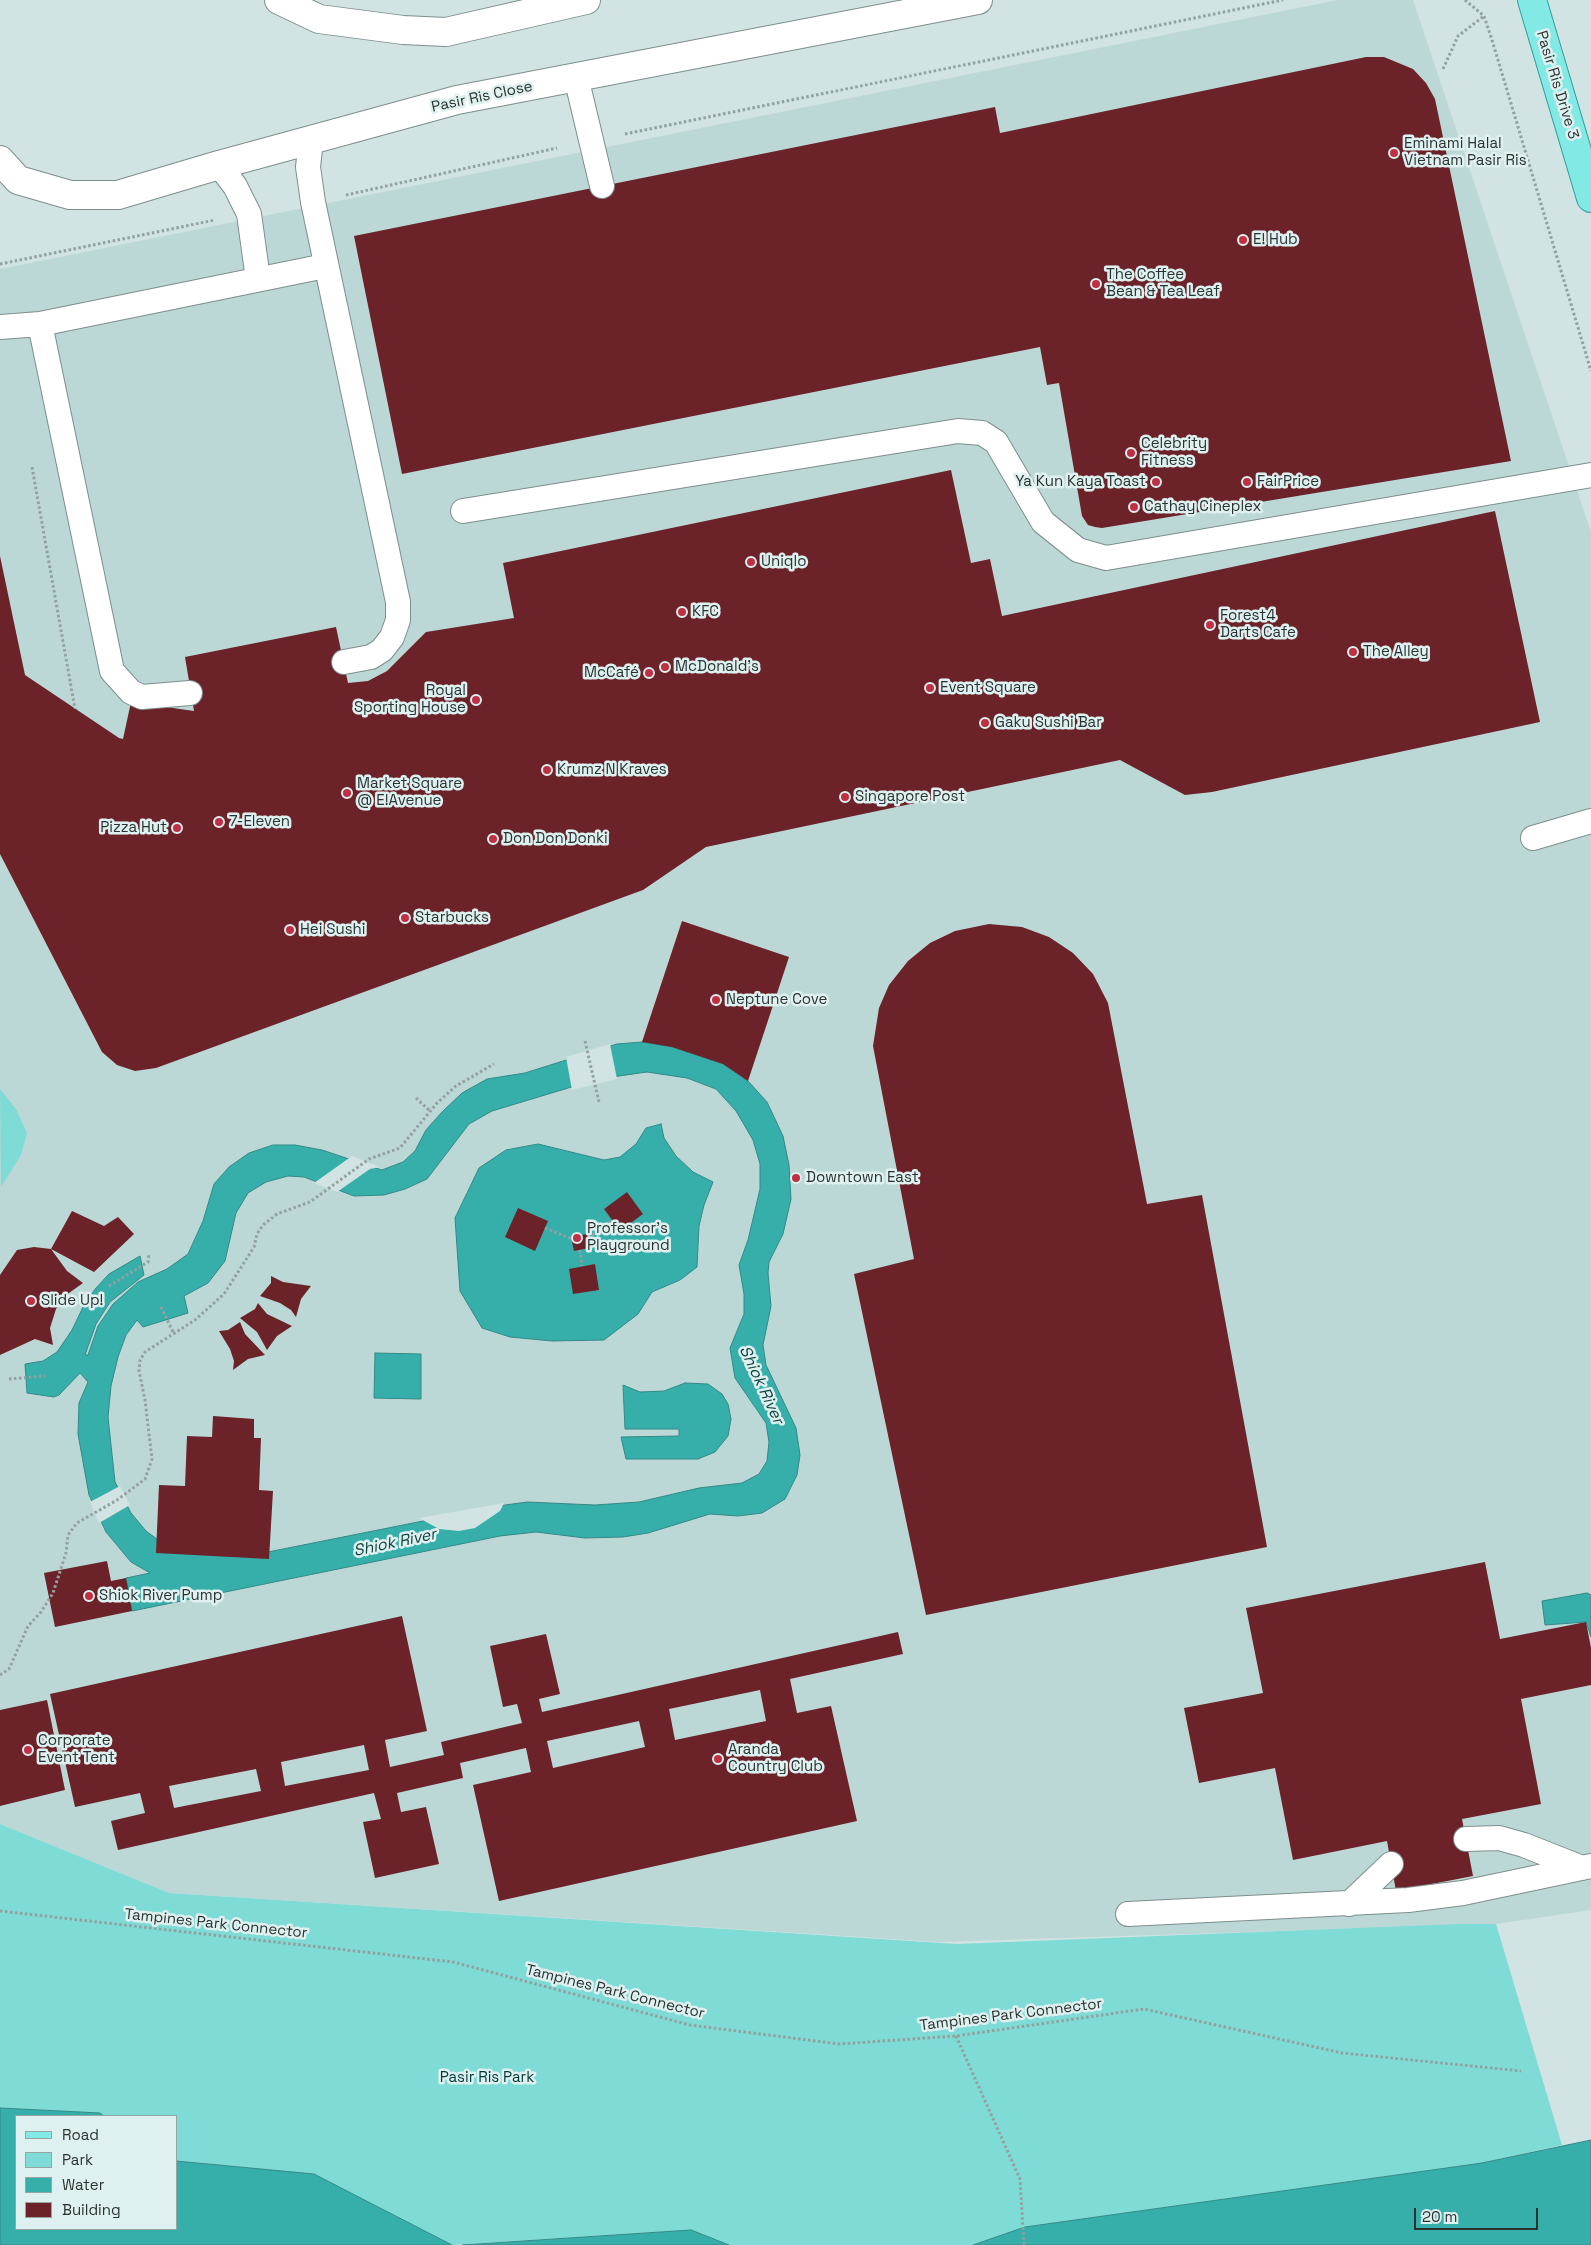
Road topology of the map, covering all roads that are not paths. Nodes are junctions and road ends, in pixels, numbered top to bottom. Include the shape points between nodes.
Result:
1 (279, 0) edge
2 (586, 0) edge
3 (978, 0) edge
4 (1532, 0) edge
5 (576, 77) junction
6 (311, 140) junction
7 (0, 160) edge
8 (219, 164) junction
9 (602, 186) dead end
10 (1591, 198) edge
11 (325, 266) junction
12 (258, 279) junction
13 (40, 324) junction
14 (0, 327) edge
15 (1591, 475) edge
16 (463, 511) dead end
17 (344, 662) dead end
18 (190, 693) dead end
19 (1591, 821) edge
20 (1533, 838) dead end
21 (1466, 1839) dead end
22 (1391, 1864) dead end
23 (1587, 1867) edge
24 (1349, 1904) junction
25 (1128, 1914) dead end

1 - 2 street via 319,19 446,32
3 - 5 street, Pasir Ris Close
4 - 10 main road, Pasir Ris Drive 3
5 - 6 street, Pasir Ris Close via 457,100
5 - 9 lane
6 - 8 street, Pasir Ris Close
6 - 11 lane via 308,167
7 - 8 street, Pasir Ris Close via 18,180 70,195 118,194
8 - 12 lane via 249,214
11 - 12 lane
11 - 17 lane via 398,602 398,620 392,637 382,650 371,657
12 - 13 lane
13 - 14 lane
13 - 18 lane via 112,671 131,692 142,697
15 - 16 lane via 1106,558 1078,550 1042,522 996,442 974,432 948,433
19 - 20 lane
21 - 23 lane via 1499,1838
22 - 24 lane
23 - 24 lane via 1463,1893
24 - 25 lane

